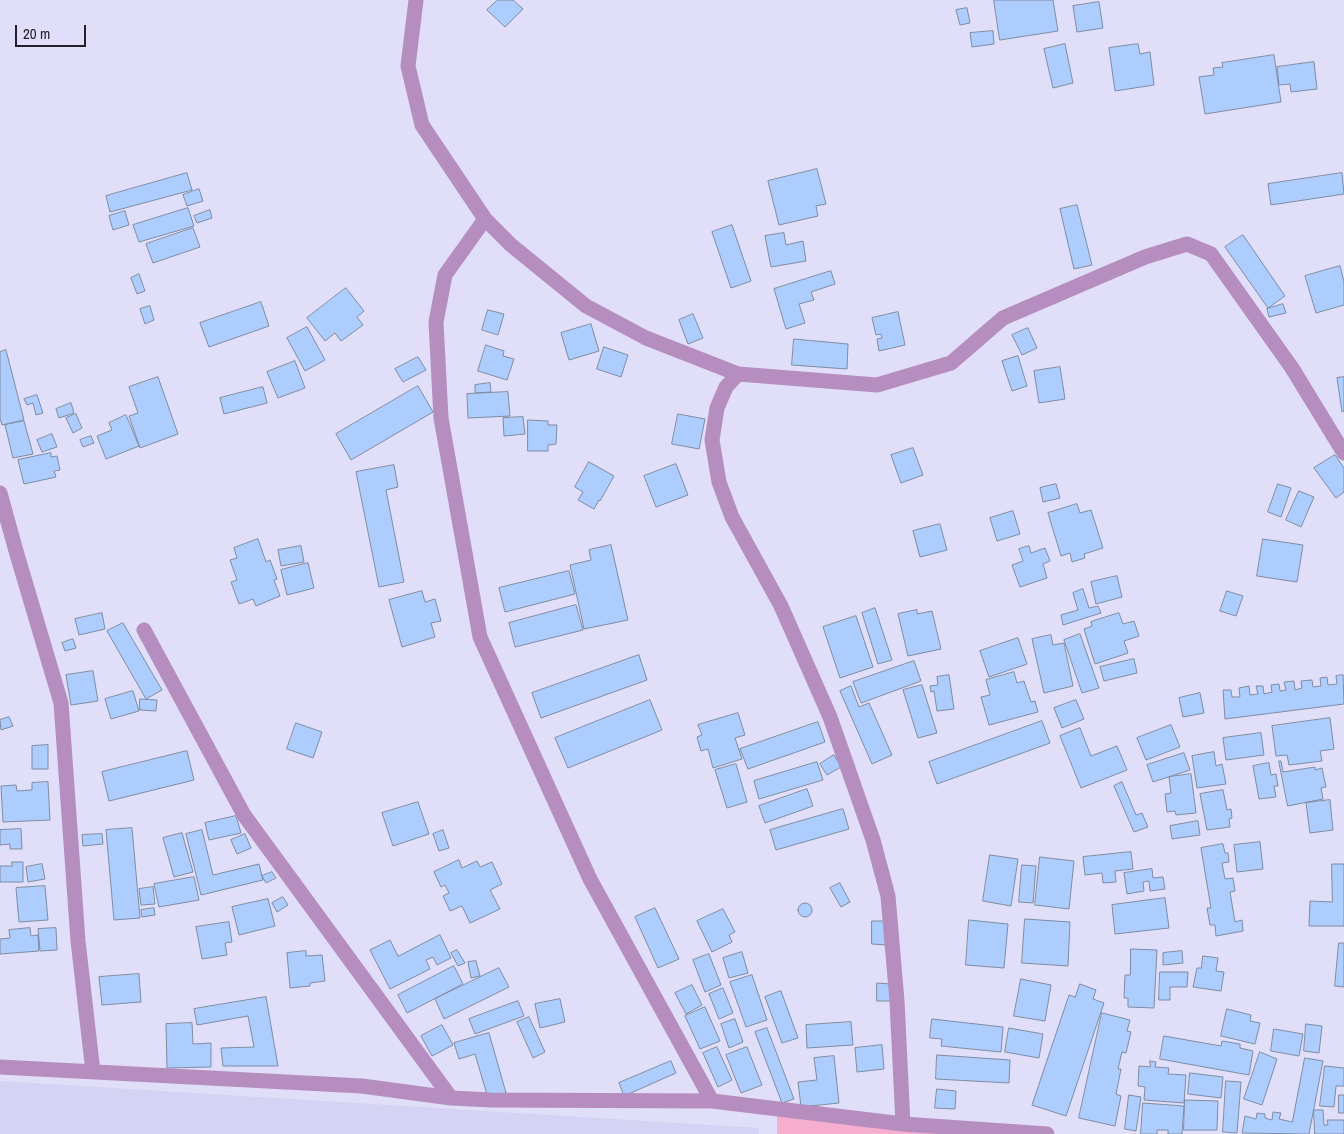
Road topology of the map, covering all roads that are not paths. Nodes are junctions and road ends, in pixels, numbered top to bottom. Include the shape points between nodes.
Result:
1 (416, 0) edge
2 (486, 219) junction
3 (738, 374) junction
4 (1343, 450) edge
5 (0, 493) edge
6 (144, 630) dead end
7 (0, 1067) edge
8 (93, 1072) junction
9 (451, 1098) junction
10 (712, 1101) junction
11 (903, 1124) junction
12 (1048, 1134) edge

1 - 2 street via 408,66 422,125
2 - 3 street via 511,245 586,306 646,338
2 - 10 street via 445,275 436,322 441,418 480,637 590,879
3 - 4 street via 877,385 951,363 1003,318 1146,257 1187,244 1211,254 1292,368
3 - 11 street via 726,387 716,408 712,440 719,482 732,518 780,606 830,717 873,840 888,896
5 - 8 street via 61,703 78,940
6 - 9 street via 244,815
7 - 8 street
8 - 9 street via 362,1086
9 - 10 street
10 - 11 street
11 - 12 street

